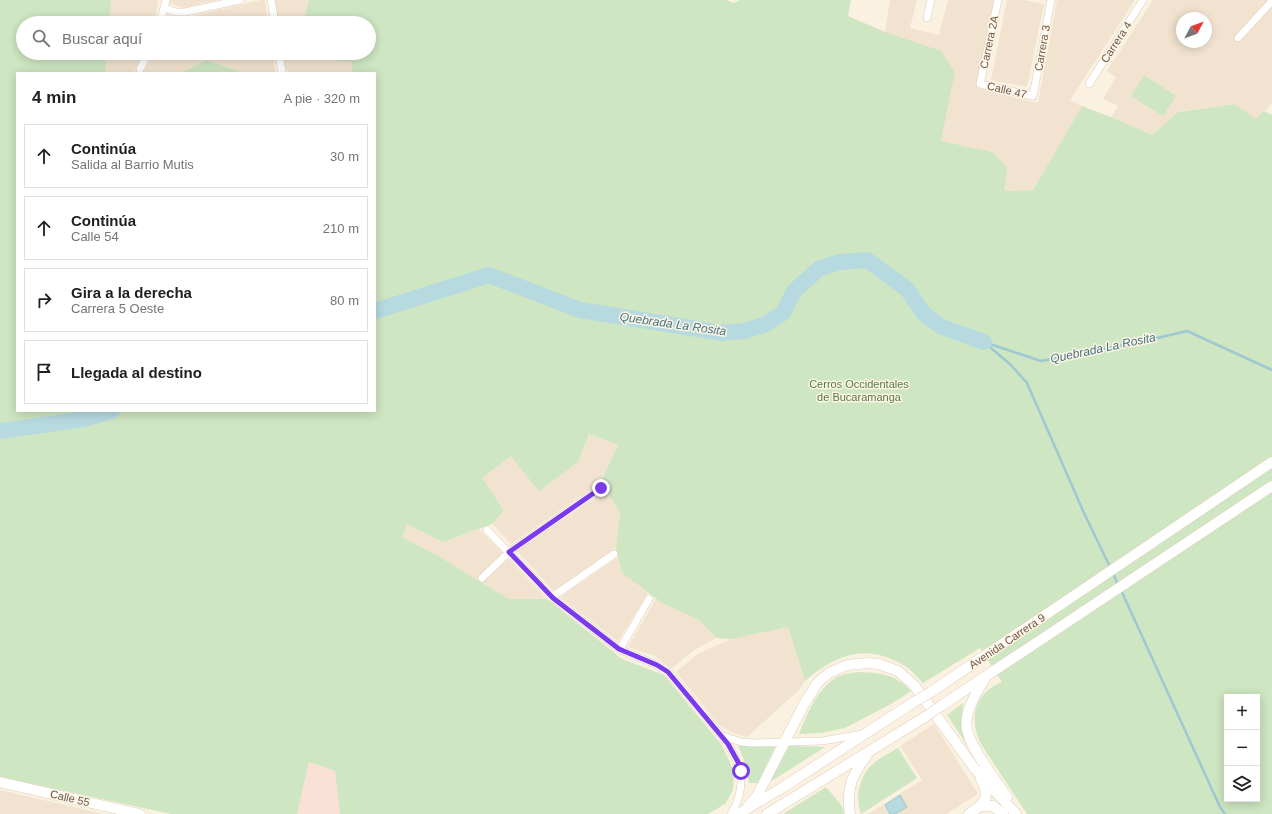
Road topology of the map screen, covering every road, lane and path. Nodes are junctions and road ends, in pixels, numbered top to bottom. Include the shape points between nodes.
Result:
1 (166, 0) edge
2 (240, 0) edge
3 (271, 0) edge
4 (931, 0) edge
5 (998, 0) edge
6 (1051, 0) edge
7 (1143, 0) edge
8 (1272, 1) edge
9 (165, 8) junction
10 (162, 16) edge
11 (274, 16) edge
12 (927, 18) dead end
13 (1238, 38) dead end
14 (144, 60) edge
15 (280, 60) edge
16 (140, 69) dead end
17 (282, 72) edge
18 (980, 84) joint
19 (1089, 84) dead end
20 (1034, 96) joint
21 (1272, 462) edge
22 (1272, 486) edge
23 (601, 488) dead end
24 (487, 530) dead end
25 (509, 552) junction
26 (614, 554) dead end
27 (482, 578) dead end
28 (552, 597) junction
29 (649, 600) dead end
30 (620, 649) junction
31 (989, 674) junction
32 (867, 733) junction
33 (721, 735) junction
34 (785, 742) junction
35 (868, 752) junction
36 (975, 769) junction
37 (0, 782) edge
38 (982, 806) junction
39 (747, 808) junction
40 (140, 814) edge
41 (732, 814) edge
42 (738, 814) edge
43 (767, 814) edge
44 (850, 814) edge
45 (969, 814) edge
46 (1002, 814) edge
47 (1016, 814) edge

1 - 9 street
2 - 9 street via 185,12
3 - 11 street
4 - 12 street
5 - 18 street, Carrera 2A
6 - 20 street, Carrera 3
7 - 19 street, Carrera 4
8 - 13 street
9 - 10 street
14 - 16 street
15 - 17 street
18 - 20 street, Calle 47
21 - 32 main road, Avenida Carrera 9, bridge
22 - 31 main road, Avenida Carrera 9
23 - 25 street
24 - 25 street
25 - 27 street
25 - 28 street
26 - 28 street
28 - 30 street
29 - 30 street
30 - 33 street via 668,672
31 - 35 main road, Avenida Carrera 9, bridge
31 - 47 main road via 972,701 966,724 972,745
32 - 34 street via 822,741
32 - 39 main road, Avenida Carrera 9
33 - 34 street via 746,743
33 - 41 street via 738,762 742,781 739,801
34 - 36 main road via 813,689 823,677 847,665 869,662 898,672 914,685
34 - 39 main road via 757,796
35 - 43 main road, Avenida Carrera 9
35 - 44 main road via 855,772 850,786
36 - 38 main road via 985,788 986,796
36 - 47 main road
37 - 40 main road, Calle 55
38 - 45 main road
38 - 46 main road via 993,806
39 - 42 main road, Avenida Carrera 9

